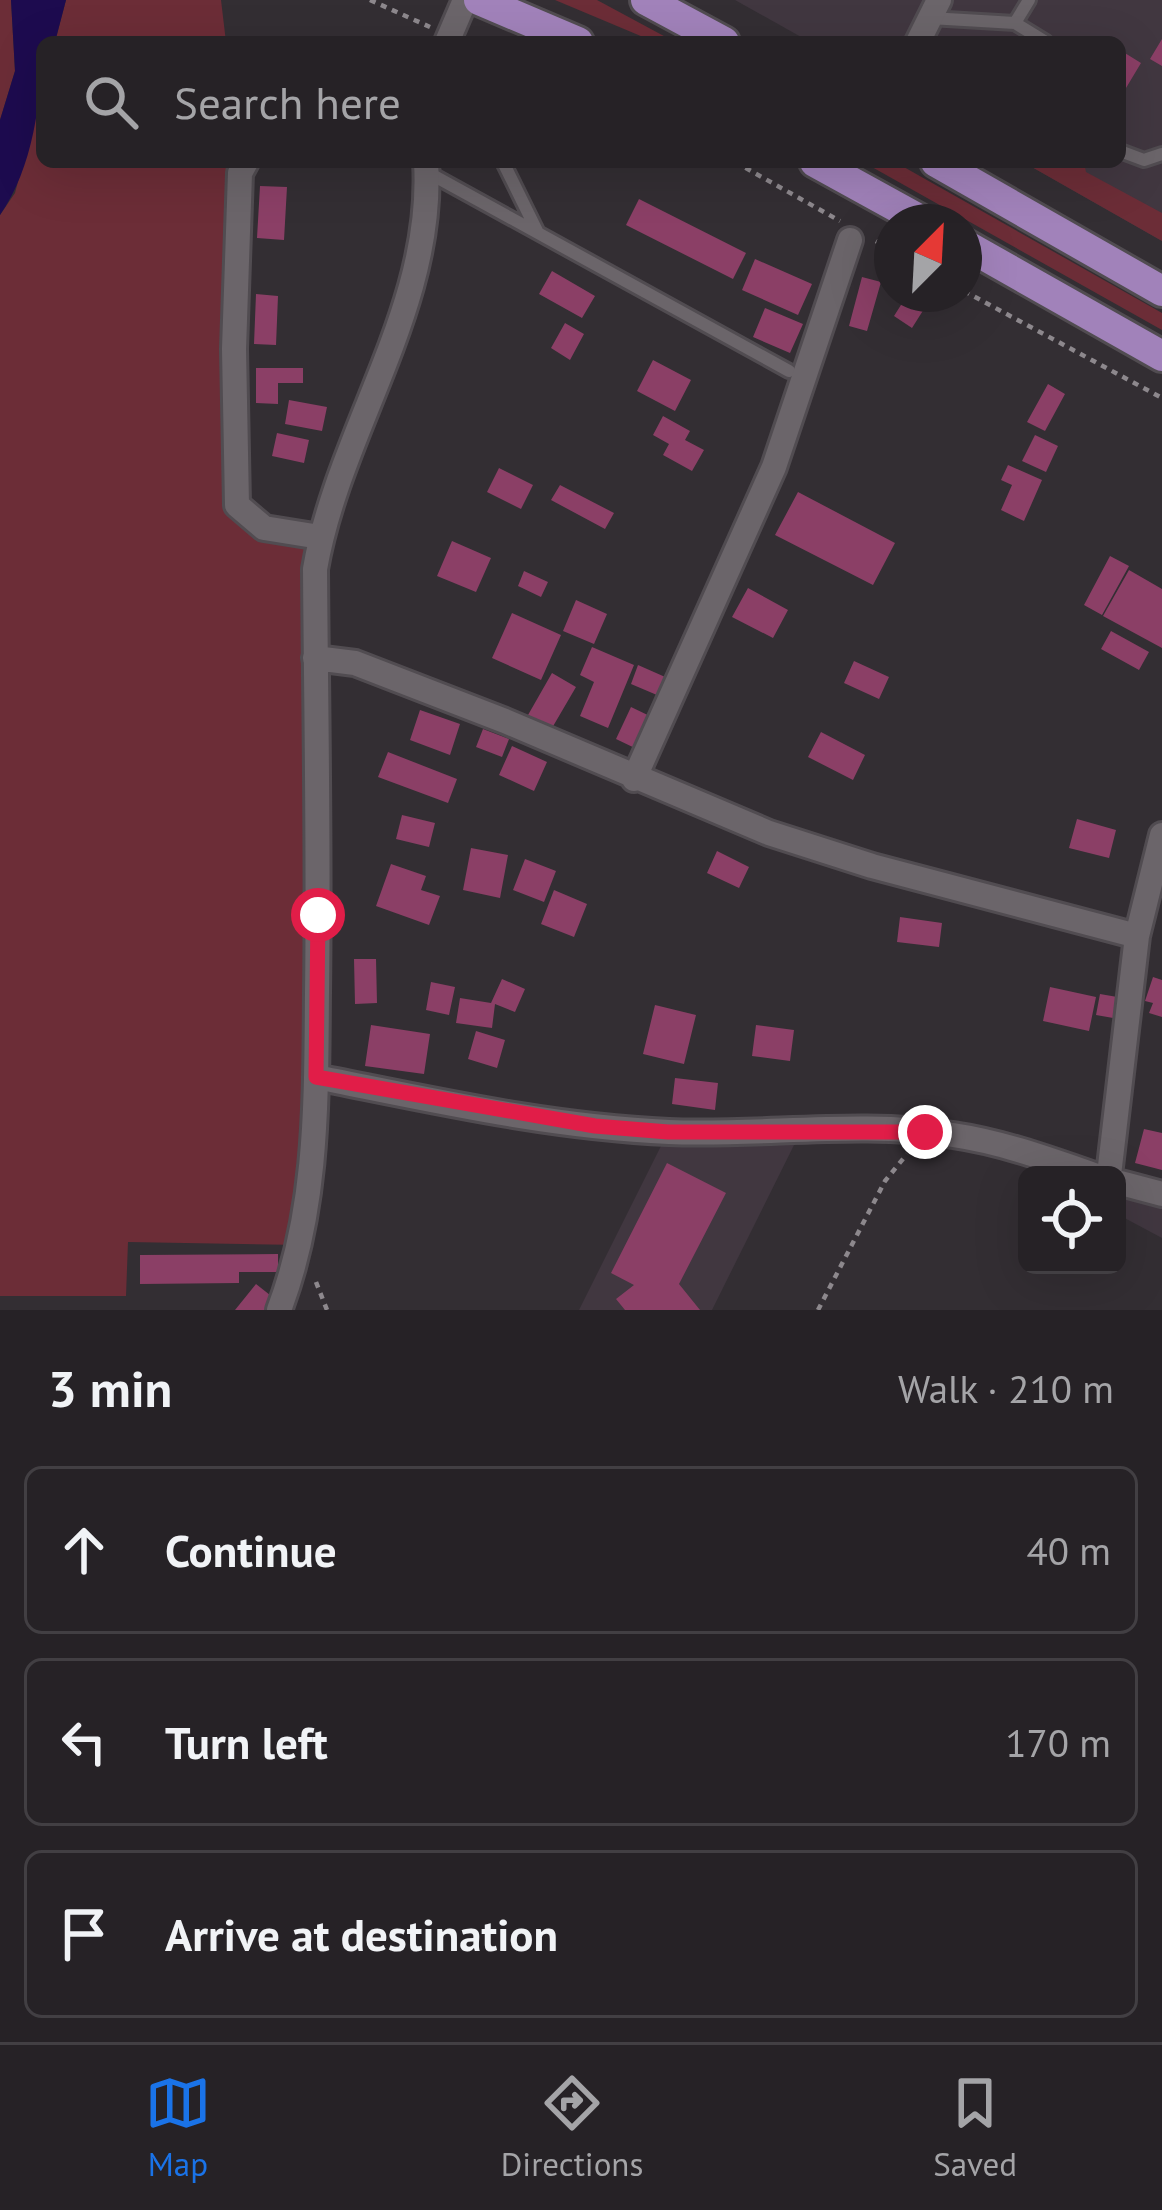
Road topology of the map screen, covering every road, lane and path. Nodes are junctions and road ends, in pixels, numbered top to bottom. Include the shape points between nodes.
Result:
1 (370, 0) edge
2 (465, 0) edge
3 (478, 0) edge
4 (646, 0) edge
5 (1029, 0) edge
6 (1015, 23) junction
7 (928, 27) edge
8 (442, 36) edge
9 (449, 36) edge
10 (564, 36) edge
11 (713, 36) edge
12 (1036, 36) edge
13 (1126, 154) edge
14 (1162, 154) edge
15 (243, 168) edge
16 (427, 168) edge
17 (429, 168) edge
18 (506, 168) edge
19 (745, 168) edge
20 (826, 168) edge
21 (947, 168) edge
22 (891, 204) edge
23 (538, 233) junction
24 (858, 236) junction
25 (874, 243) edge
26 (982, 254) edge
27 (1162, 291) edge
28 (982, 301) edge
29 (1162, 356) edge
30 (789, 371) dead end
31 (1162, 398) edge
32 (320, 537) junction
33 (315, 658) junction
34 (634, 778) junction
35 (1162, 835) edge
36 (1136, 936) junction
37 (316, 1077) junction
38 (925, 1132) junction
39 (1066, 1166) edge
40 (1110, 1166) edge
41 (1126, 1184) edge
42 (1162, 1194) edge
43 (279, 1310) edge
44 (818, 1310) edge

1 - 8 path
2 - 9 street
3 - 10 main road
4 - 11 main road
5 - 6 lane
6 - 7 lane
6 - 12 lane
13 - 14 lane
15 - 32 street via 237,505 264,528
16 - 32 street via 406,308
17 - 23 lane
18 - 23 lane
19 - 24 path
20 - 22 main road
21 - 27 main road
23 - 30 lane
24 - 25 path
24 - 34 street via 774,467
26 - 29 main road
28 - 31 path
32 - 33 street
33 - 34 street via 355,663
33 - 37 street
34 - 36 street via 872,866
35 - 36 street
36 - 40 street
37 - 38 street via 595,1126
37 - 43 street via 310,1198
38 - 39 street
38 - 44 path via 885,1181
41 - 42 street

